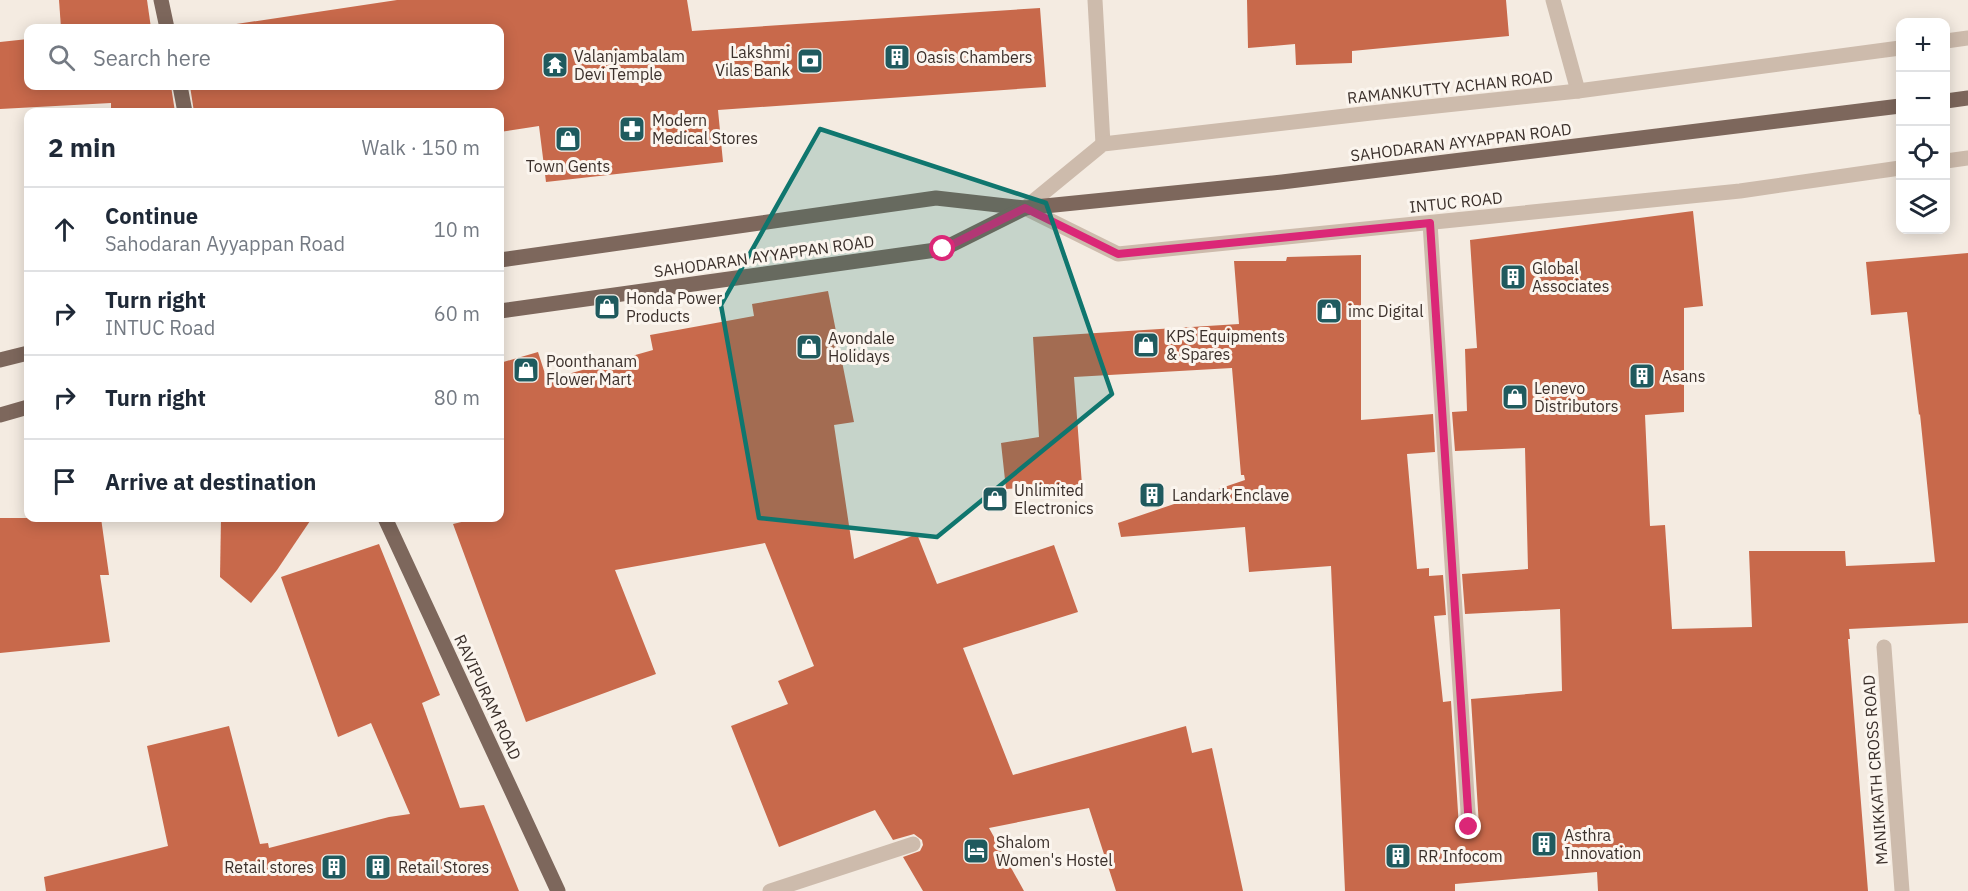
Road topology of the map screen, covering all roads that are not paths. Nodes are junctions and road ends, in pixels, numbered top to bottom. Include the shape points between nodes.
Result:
1 (161, 0) edge
2 (1095, 0) edge
3 (1553, 0) edge
4 (166, 24) edge
5 (1968, 38) edge
6 (1950, 41) edge
7 (1896, 49) edge
8 (181, 90) edge
9 (1578, 91) junction
10 (1968, 98) edge
11 (1950, 100) edge
12 (1896, 106) edge
13 (185, 108) edge
14 (1103, 144) junction
15 (1968, 158) edge
16 (1950, 160) edge
17 (1896, 169) edge
18 (1025, 208) junction
19 (1430, 223) junction
20 (504, 259) edge
21 (504, 310) edge
22 (24, 353) edge
23 (0, 360) edge
24 (24, 408) edge
25 (0, 415) edge
26 (387, 522) edge
27 (1884, 647) dead end
28 (1469, 827) dead end
29 (913, 844) dead end
30 (558, 891) edge
31 (770, 891) edge
32 (1902, 891) edge

1 - 4 main road
2 - 14 street
3 - 9 street
5 - 6 street
7 - 9 street, RAMANKUTTY ACHAN ROAD
8 - 13 main road
9 - 14 street, RAMANKUTTY ACHAN ROAD
10 - 11 main road
12 - 18 main road, SAHODARAN AYYAPPAN ROAD via 1282,182
14 - 18 street
15 - 16 street
17 - 19 street, INTUC ROAD via 1740,191
18 - 19 street, INTUC ROAD via 1118,254
18 - 20 main road, SAHODARAN AYYAPPAN ROAD via 936,198
18 - 21 main road, SAHODARAN AYYAPPAN ROAD via 943,249
19 - 28 street
22 - 23 main road
24 - 25 main road
26 - 30 main road, RAVIPURAM ROAD
27 - 32 street, MANIKKATH CROSS ROAD
29 - 31 street

